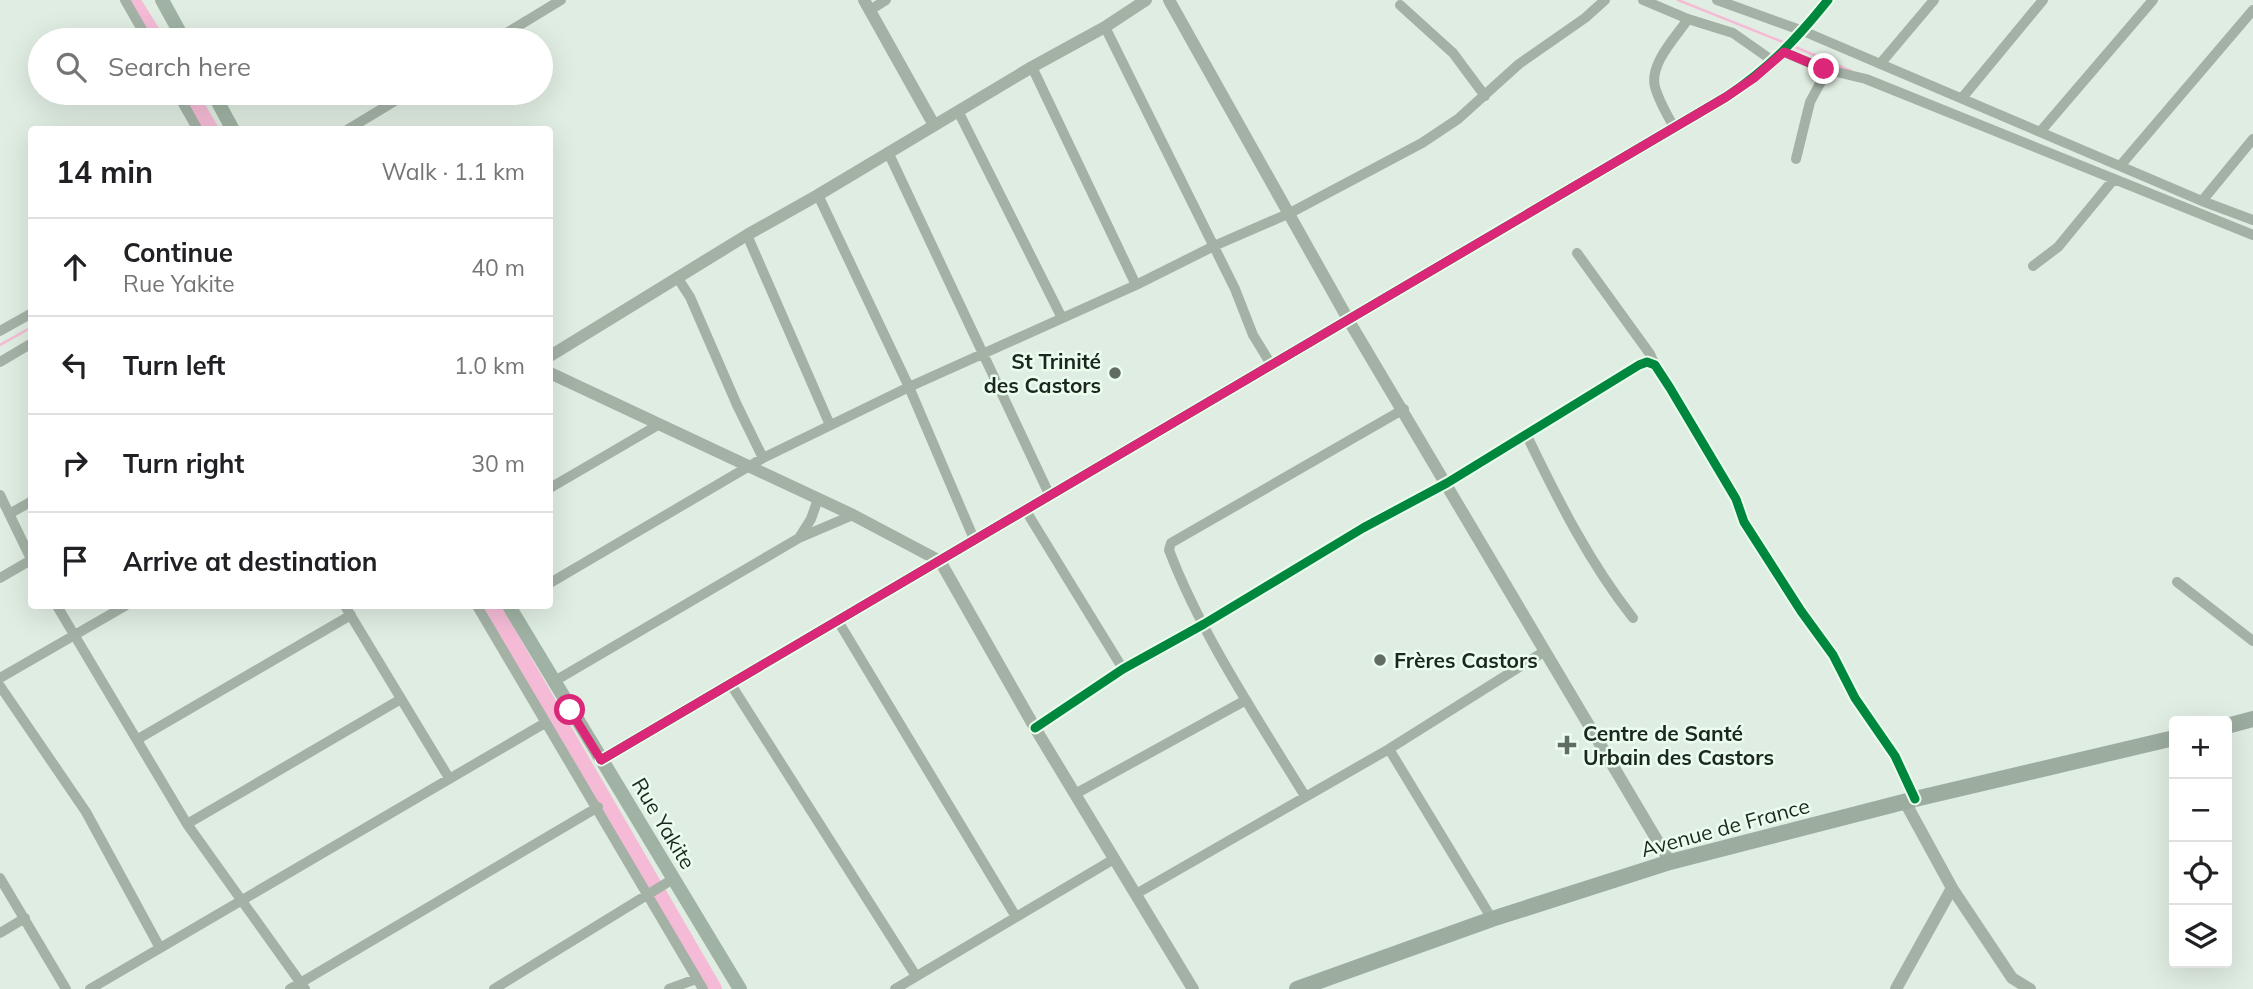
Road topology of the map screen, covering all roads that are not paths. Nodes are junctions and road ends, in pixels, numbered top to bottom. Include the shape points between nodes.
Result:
1 (125, 0) edge
2 (162, 0) edge
3 (561, 0) edge
4 (886, 0) edge
5 (1146, 0) edge
6 (1169, 0) edge
7 (1605, 0) edge
8 (1643, 0) edge
9 (1717, 0) edge
10 (1828, 0) edge
11 (1934, 0) edge
12 (2043, 0) edge
13 (2152, 0) edge
14 (867, 5) edge
15 (1400, 5) dead end
16 (2253, 10) edge
17 (1688, 19) junction
18 (1105, 27) junction
19 (141, 28) edge
20 (177, 28) edge
21 (515, 28) edge
22 (1802, 33) junction
23 (1779, 56) junction
24 (1880, 64) junction
25 (1032, 67) junction
26 (1824, 69) junction
27 (1485, 96) junction
28 (1962, 98) junction
29 (184, 105) edge
30 (219, 105) edge
31 (388, 105) edge
32 (958, 111) junction
33 (934, 125) junction
34 (196, 126) edge
35 (231, 126) edge
36 (354, 126) edge
37 (1674, 127) junction
38 (2040, 132) junction
39 (2253, 139) edge
40 (888, 152) junction
41 (1796, 159) dead end
42 (2120, 166) junction
43 (2114, 179) junction
44 (818, 195) junction
45 (2202, 201) junction
46 (1290, 213) junction
47 (2253, 220) edge
48 (747, 235) junction
49 (2253, 235) edge
50 (1214, 246) junction
51 (1577, 253) dead end
52 (2032, 266) dead end
53 (677, 277) junction
54 (1136, 285) junction
55 (28, 315) edge
56 (1062, 318) junction
57 (1349, 321) junction
58 (0, 331) edge
59 (28, 345) edge
60 (983, 352) junction
61 (553, 354) edge
62 (0, 362) edge
63 (1654, 365) junction
64 (1272, 366) junction
65 (553, 374) edge
66 (909, 387) junction
67 (1404, 409) junction
68 (658, 425) junction
69 (830, 425) junction
70 (1527, 436) junction
71 (763, 458) junction
72 (749, 466) junction
73 (1447, 483) junction
74 (553, 486) edge
75 (0, 495) edge
76 (1051, 496) junction
77 (818, 499) junction
78 (28, 503) edge
79 (1027, 511) junction
80 (9, 514) junction
81 (853, 515) junction
82 (799, 538) junction
83 (974, 539) junction
84 (28, 554) edge
85 (940, 561) junction
86 (28, 562) edge
87 (0, 578) edge
88 (553, 581) edge
89 (2178, 582) dead end
90 (59, 609) edge
91 (120, 609) edge
92 (479, 609) edge
93 (512, 609) edge
94 (348, 610) edge
95 (1633, 618) dead end
96 (838, 621) junction
97 (1204, 624) junction
98 (74, 635) junction
99 (2253, 642) edge
100 (1545, 651) junction
101 (1123, 669) junction
102 (0, 678) edge
103 (554, 682) junction
104 (730, 683) junction
105 (0, 685) edge
106 (401, 699) junction
107 (1246, 699) junction
108 (2253, 719) edge
109 (545, 723) junction
110 (2232, 725) edge
111 (1035, 728) junction
112 (138, 739) junction
113 (2169, 739) edge
114 (1389, 748) junction
115 (601, 760) junction
116 (449, 778) junction
117 (1075, 794) junction
118 (1305, 796) junction
119 (1910, 801) junction
120 (597, 807) junction
121 (187, 824) junction
122 (1114, 859) junction
123 (1670, 862) junction
124 (0, 878) edge
125 (673, 878) junction
126 (1952, 888) junction
127 (648, 894) junction
128 (1136, 894) junction
129 (240, 901) junction
130 (1016, 917) junction
131 (25, 918) junction
132 (1492, 919) junction
133 (0, 933) edge
134 (160, 948) junction
135 (916, 976) junction
136 (696, 979) junction
137 (303, 986) edge
138 (66, 989) edge
139 (90, 989) edge
140 (290, 989) edge
141 (494, 989) edge
142 (669, 989) edge
143 (703, 989) edge
144 (740, 989) edge
145 (895, 989) edge
146 (1192, 989) edge
147 (1297, 989) edge
148 (1896, 989) edge
149 (2030, 989) edge

1 - 19 street
2 - 20 main road
3 - 21 street
4 - 14 street
5 - 18 street
6 - 46 street
7 - 27 street via 1519,64
8 - 17 street
9 - 22 street
10 - 22 street
11 - 24 street
12 - 28 street
13 - 38 street
14 - 33 street
15 - 27 street via 1453,53
16 - 42 street
17 - 23 street via 1733,33
17 - 37 street via 1655,72 1654,85
18 - 25 street
18 - 50 street
22 - 23 street
22 - 24 street
23 - 26 street
23 - 37 street via 1735,90
24 - 28 street
25 - 32 street
25 - 54 street
26 - 41 street via 1810,102
26 - 43 street via 1866,79
27 - 46 street via 1422,143
28 - 38 street
29 - 34 street
30 - 35 main road
31 - 36 street
32 - 33 street
32 - 56 street
33 - 40 street
37 - 57 street
38 - 42 street
39 - 45 street
40 - 44 street
40 - 60 street
42 - 45 street
43 - 49 street
43 - 52 street via 2058,247
44 - 48 street
44 - 66 street
45 - 47 street
46 - 50 street
46 - 57 street
48 - 53 street
48 - 69 street
50 - 54 street
50 - 64 street via 1253,335
51 - 63 street
53 - 61 street
53 - 71 street
54 - 56 street
55 - 58 street
56 - 60 street
57 - 64 street
57 - 67 street
59 - 62 street
60 - 66 street
60 - 76 street
63 - 70 street via 1639,365
63 - 119 street via 1736,499 1744,522 1895,756
64 - 76 street
65 - 68 street
66 - 69 street
66 - 83 street
67 - 73 street
67 - 97 street via 1171,543 1171,556
68 - 72 street
68 - 74 street
69 - 71 street
70 - 73 street
70 - 95 street via 1577,536
71 - 72 street
72 - 77 street
72 - 88 street
73 - 97 street
73 - 100 street
75 - 80 street
76 - 79 street
77 - 81 street
77 - 82 street
78 - 80 street
79 - 83 street
79 - 101 street
80 - 84 street
81 - 82 street
81 - 85 street
82 - 103 street
83 - 85 street
85 - 96 street
85 - 111 street
86 - 87 street
89 - 99 street
90 - 98 street
91 - 98 street
92 - 109 street
93 - 103 main road, Rue Yakite
94 - 106 street
94 - 112 street
96 - 104 street
96 - 130 street
97 - 101 street
97 - 107 street
98 - 102 street
98 - 112 street
100 - 114 street
100 - 123 street
101 - 111 street
103 - 115 main road, Rue Yakite
104 - 115 street
104 - 135 street
105 - 134 street via 86,812
106 - 116 street
106 - 121 street
107 - 117 street
107 - 118 street
108 - 110 main road
109 - 116 street
109 - 120 street
111 - 117 street
112 - 121 street
113 - 119 main road, Avenue de France
114 - 118 street
114 - 132 street
115 - 125 main road, Rue Yakite
116 - 129 street
117 - 122 street
118 - 128 street
119 - 123 main road, Avenue de France
119 - 126 street
120 - 127 street
120 - 137 street
121 - 129 street
122 - 128 street
122 - 130 street
123 - 132 main road, Avenue de France
124 - 131 street
125 - 127 street
125 - 144 main road, Rue Yakite
126 - 148 street
126 - 149 street via 2012,978
127 - 136 street
127 - 141 street
128 - 146 street
129 - 134 street
129 - 137 street
130 - 135 street
131 - 133 street
131 - 138 street
132 - 147 main road, Avenue de France
134 - 139 street
135 - 145 street
136 - 142 street
136 - 143 street
137 - 140 street

